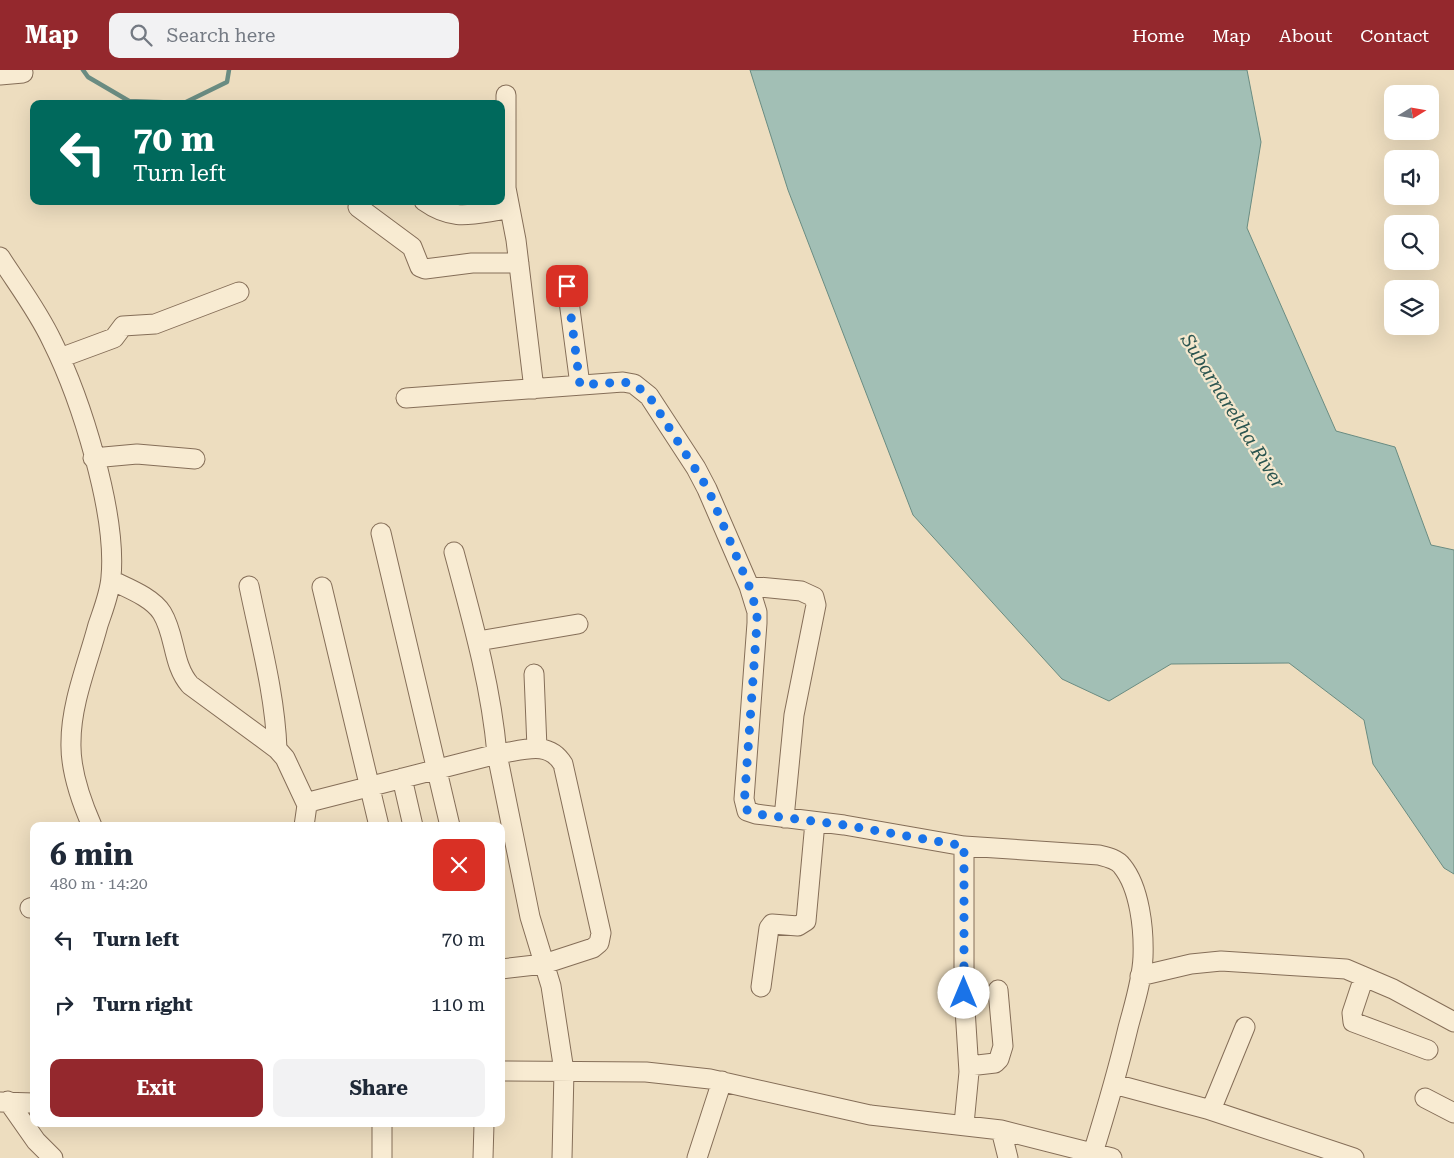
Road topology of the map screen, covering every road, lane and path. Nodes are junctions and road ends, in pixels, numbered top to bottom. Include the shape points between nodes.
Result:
1 (23, 73) dead end
2 (0, 75) edge
3 (506, 95) dead end
4 (429, 205) edge
5 (358, 207) dead end
6 (510, 209) junction
7 (0, 257) edge
8 (519, 263) junction
9 (567, 286) dead end
10 (239, 292) dead end
11 (60, 358) junction
12 (580, 385) junction
13 (534, 389) junction
14 (406, 398) dead end
15 (93, 458) junction
16 (195, 460) dead end
17 (381, 533) dead end
18 (454, 552) dead end
19 (111, 580) junction
20 (249, 586) dead end
21 (322, 586) dead end
22 (749, 586) junction
23 (578, 624) dead end
24 (478, 641) junction
25 (534, 674) dead end
26 (537, 748) junction
27 (277, 749) junction
28 (497, 754) junction
29 (436, 770) junction
30 (402, 778) junction
31 (369, 786) junction
32 (307, 805) junction
33 (784, 818) junction
34 (91, 822) edge
35 (305, 822) edge
36 (378, 822) edge
37 (412, 822) edge
38 (449, 822) edge
39 (815, 822) junction
40 (964, 846) junction
41 (544, 964) junction
42 (505, 969) edge
43 (1140, 976) junction
44 (1364, 977) junction
45 (761, 986) dead end
46 (998, 990) dead end
47 (1454, 1022) edge
48 (1245, 1027) dead end
49 (1428, 1050) dead end
50 (969, 1066) junction
51 (505, 1071) edge
52 (564, 1071) junction
53 (722, 1081) junction
54 (1114, 1084) junction
55 (1425, 1098) dead end
56 (4, 1101) edge
57 (30, 1103) edge
58 (1211, 1110) junction
59 (1454, 1113) edge
60 (964, 1124) junction
61 (382, 1127) edge
62 (484, 1127) edge
63 (1001, 1130) junction
64 (1094, 1153) junction
65 (53, 1158) edge
66 (382, 1158) edge
67 (483, 1158) edge
68 (562, 1158) edge
69 (697, 1158) edge
70 (1008, 1158) edge
71 (1112, 1158) edge
72 (1354, 1158) edge

1 - 2 street
3 - 6 street via 505,172
4 - 6 street via 439,212 456,215
5 - 8 street via 412,247 420,267 425,269 472,263
6 - 8 street
7 - 11 street via 35,311
8 - 13 street
9 - 12 street
10 - 11 street via 155,324 123,326 111,339
11 - 15 street
12 - 13 street
12 - 22 street via 623,382 634,384 649,396 708,489
13 - 14 street
15 - 16 street via 137,454
15 - 19 street via 110,523
17 - 29 street
18 - 24 street
19 - 27 street via 149,600 162,612 177,665 190,685
19 - 34 street via 73,719 70,743 77,784
20 - 27 street via 272,694
21 - 31 street
22 - 33 street via 757,623 744,806 751,813
22 - 33 street via 801,590 814,597 816,605 794,715
23 - 24 street
24 - 28 street
25 - 26 street
26 - 28 street
26 - 41 street via 552,751 563,764 601,933 599,943 593,948
27 - 32 street via 285,758
28 - 29 street
28 - 41 street via 530,917
29 - 30 street
29 - 38 street
30 - 31 street
30 - 37 street
31 - 32 street
31 - 36 street
32 - 35 street
33 - 39 street
39 - 40 street
39 - 45 street via 806,921 798,926 772,924
40 - 43 street via 1099,855 1122,865 1131,881 1141,922 1143,956
40 - 50 street via 964,993
41 - 42 street
41 - 52 street via 551,986
43 - 44 street via 1191,964 1221,961 1346,969
43 - 54 street
44 - 47 street
44 - 49 street via 1352,1013 1353,1022
46 - 50 street via 1002,1053 995,1063
48 - 58 street
50 - 60 street
51 - 52 street
52 - 53 street via 656,1073
52 - 68 street
53 - 60 street via 870,1115
53 - 69 street
54 - 58 street
54 - 64 street
55 - 59 street
56 - 57 street
56 - 65 street
58 - 72 street
60 - 63 street
61 - 66 street
62 - 67 street
63 - 64 street
63 - 70 street
64 - 71 street

